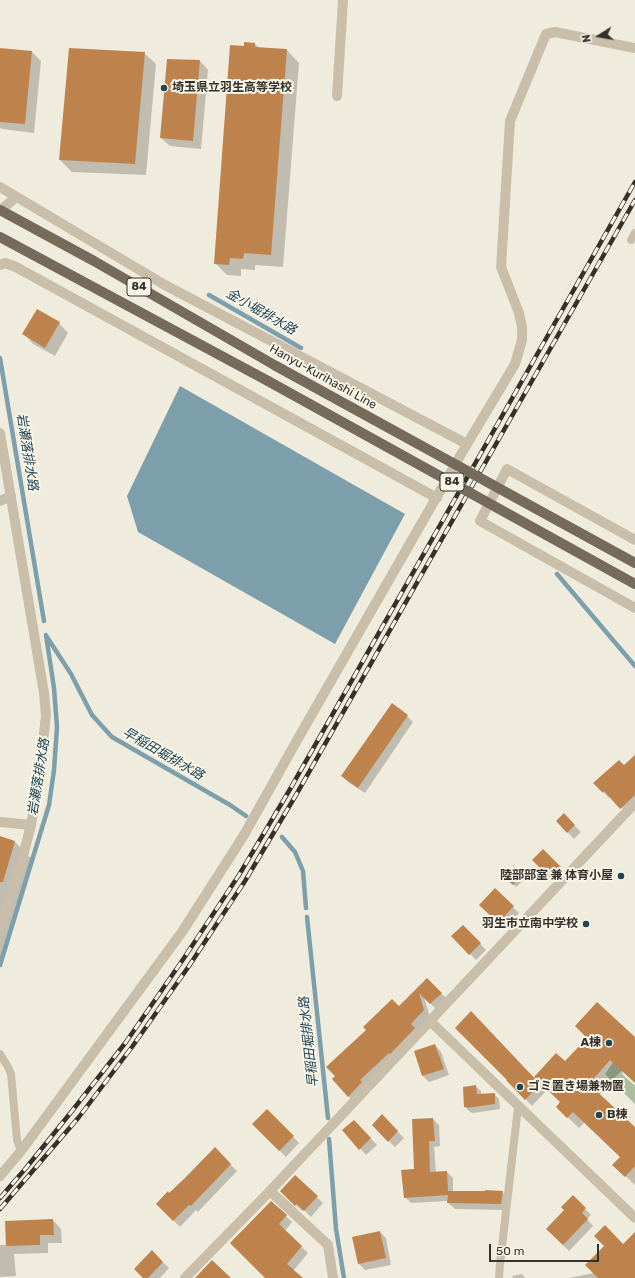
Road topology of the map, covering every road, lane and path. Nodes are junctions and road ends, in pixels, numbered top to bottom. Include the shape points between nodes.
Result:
1 (343, 0) edge
2 (635, 48) edge
3 (336, 96) dead end
4 (0, 187) edge
5 (16, 197) junction
6 (1, 210) edge
7 (0, 237) edge
8 (0, 264) edge
9 (0, 433) edge
10 (467, 444) junction
11 (11, 496) junction
12 (437, 498) junction
13 (0, 501) edge
14 (635, 540) edge
15 (635, 562) edge
16 (635, 584) edge
17 (635, 608) edge
18 (635, 803) edge
19 (0, 822) edge
20 (31, 825) junction
21 (0, 929) edge
22 (430, 1021) junction
23 (0, 1054) edge
24 (518, 1107) junction
25 (20, 1151) junction
26 (0, 1176) edge
27 (270, 1191) junction
28 (635, 1218) edge
29 (185, 1278) edge
30 (333, 1278) edge
31 (499, 1278) edge

1 - 3 street
2 - 10 street via 555,32 546,34 510,121 501,267 519,313 522,340 515,364
4 - 5 street
5 - 6 street
5 - 10 street via 165,285
6 - 15 main road, Hanyu-Kurihashi Line / 84, bridge via 276,366
7 - 16 main road, 84, bridge via 268,381
8 - 12 street via 16,267
9 - 11 street
10 - 12 street
11 - 13 street
11 - 20 street via 46,705 39,778
12 - 25 street via 240,842 182,932
14 - 17 street via 507,470 480,521
18 - 22 street
19 - 20 street
20 - 21 street
22 - 24 street
22 - 27 street
23 - 25 lane via 10,1074
24 - 28 street
24 - 31 lane
25 - 26 street
27 - 29 street
27 - 30 street via 328,1245

